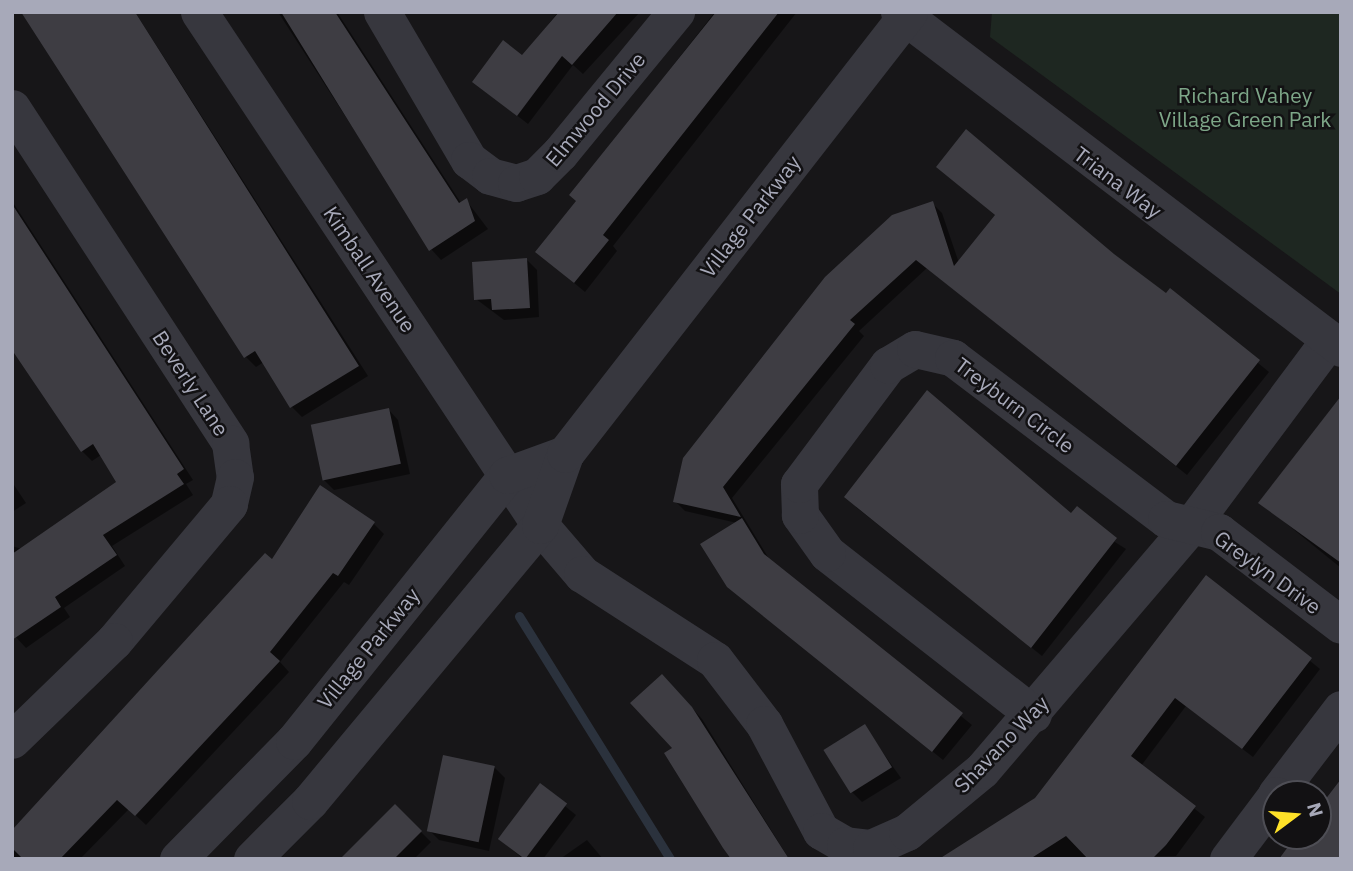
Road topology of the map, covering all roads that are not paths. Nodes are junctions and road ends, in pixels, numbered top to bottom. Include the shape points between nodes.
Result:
1 (199, 12) edge
2 (676, 12) edge
3 (386, 14) edge
4 (905, 14) edge
5 (12, 107) edge
6 (1335, 344) edge
7 (565, 453) junction
8 (507, 475) junction
9 (1192, 524) junction
10 (540, 525) junction
11 (1341, 625) edge
12 (1341, 709) edge
13 (1033, 714) junction
14 (12, 740) edge
15 (1287, 780) edge
16 (1262, 813) edge
17 (178, 859) edge
18 (252, 859) edge
19 (1228, 859) edge

1 - 8 street, Kimball Avenue
2 - 3 street, Elmwood Drive via 560,153 537,176 516,183 490,176 468,160
4 - 6 street, Triana Way
4 - 7 street, Village Parkway
5 - 14 street, Beverly Lane via 230,443 235,477 229,504 114,640
6 - 9 street, Shavano Way
7 - 8 street
7 - 10 street, Village Parkway
8 - 10 street, Kimball Avenue
8 - 17 street, Village Parkway via 294,741
9 - 11 street, Greylyn Drive via 1219,532
9 - 13 street, Shavano Way
9 - 13 street, Treyburn Circle via 1166,519 953,358 915,349 888,365 799,484 800,514 827,553
10 - 13 street, Shavano Way via 582,574 715,660 764,724 821,831 845,845 871,848 907,832 982,770
10 - 18 street, Village Parkway via 310,800
12 - 15 street
16 - 19 street

